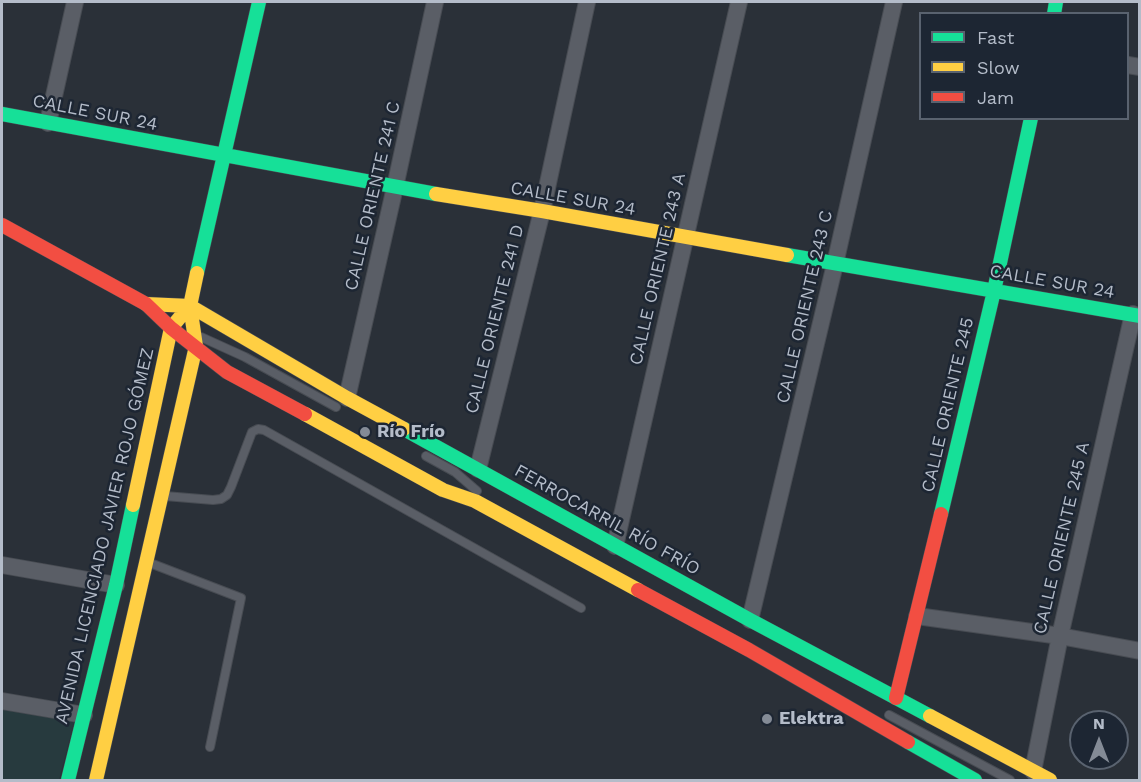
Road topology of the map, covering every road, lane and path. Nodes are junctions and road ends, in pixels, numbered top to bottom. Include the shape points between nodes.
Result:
1 (75, 2) edge
2 (259, 2) edge
3 (435, 2) edge
4 (587, 2) edge
5 (739, 2) edge
6 (894, 2) edge
7 (2, 114) edge
8 (1031, 120) edge
9 (48, 123) junction
10 (225, 156) junction
11 (395, 187) junction
12 (542, 211) junction
13 (2, 225) edge
14 (686, 238) junction
15 (835, 264) junction
16 (994, 291) junction
17 (146, 304) junction
18 (190, 306) junction
19 (1136, 315) edge
20 (171, 328) junction
21 (189, 340) junction
22 (343, 403) junction
23 (413, 449) dead end
24 (478, 469) junction
25 (146, 490) dead end
26 (161, 495) junction
27 (615, 546) junction
28 (593, 555) dead end
29 (146, 561) junction
30 (2, 565) edge
31 (116, 585) junction
32 (581, 608) dead end
33 (917, 616) junction
34 (750, 620) junction
35 (1060, 636) junction
36 (1140, 651) edge
37 (896, 698) junction
38 (2, 701) edge
39 (885, 713) dead end
40 (84, 715) junction
41 (210, 747) dead end
42 (83, 757) dead end
43 (1033, 771) junction
44 (68, 780) edge
45 (96, 780) edge
46 (975, 780) edge
47 (1010, 780) edge
48 (1050, 780) edge

1 - 9 street
2 - 10 main road, AVENIDA LICENCIADO JAVIER ROJO GÓMEZ
3 - 11 street, CALLE ORIENTE 241 C
4 - 12 street, CALLE ORIENTE 241 D
5 - 14 street, CALLE ORIENTE 243 A
6 - 15 street, CALLE ORIENTE 243 C
7 - 9 main road, CALLE SUR 24
8 - 16 main road, CALLE ORIENTE 245
9 - 10 main road, CALLE SUR 24
10 - 11 main road, CALLE SUR 24
10 - 18 main road, AVENIDA LICENCIADO JAVIER ROJO GÓMEZ
11 - 12 main road, CALLE SUR 24
11 - 22 street, CALLE ORIENTE 241 C
12 - 14 main road, CALLE SUR 24
12 - 24 street, CALLE ORIENTE 241 D
13 - 17 main road, FERROCARRIL RÍO FRÍO
14 - 15 main road, CALLE SUR 24
14 - 27 street, CALLE ORIENTE 243 A
15 - 16 main road, CALLE SUR 24
15 - 34 street, CALLE ORIENTE 243 C
16 - 19 main road, CALLE SUR 24
16 - 33 main road, CALLE ORIENTE 245
17 - 18 main road, FERROCARRIL RÍO FRÍO
17 - 20 main road, FERROCARRIL RÍO FRÍO
18 - 20 main road, AVENIDA LICENCIADO JAVIER ROJO GÓMEZ
18 - 21 main road, AVENIDA LICENCIADO JAVIER ROJO GÓMEZ
18 - 22 main road, FERROCARRIL RÍO FRÍO
19 - 35 street, CALLE ORIENTE 245 A
20 - 21 main road, FERROCARRIL RÍO FRÍO
20 - 31 main road, AVENIDA LICENCIADO JAVIER ROJO GÓMEZ
21 - 22 lane via 245,357
21 - 26 main road, AVENIDA LICENCIADO JAVIER ROJO GÓMEZ
21 - 46 main road, FERROCARRIL RÍO FRÍO via 227,372 749,650
22 - 24 main road, FERROCARRIL RÍO FRÍO
23 - 28 lane via 455,472 479,493
24 - 27 main road, FERROCARRIL RÍO FRÍO
25 - 42 lane
26 - 29 main road, AVENIDA LICENCIADO JAVIER ROJO GÓMEZ
26 - 32 lane via 222,499 231,487 252,432 264,430
27 - 34 main road, FERROCARRIL RÍO FRÍO
29 - 41 lane via 241,598
29 - 45 main road, AVENIDA LICENCIADO JAVIER ROJO GÓMEZ
30 - 31 street
31 - 40 main road, AVENIDA LICENCIADO JAVIER ROJO GÓMEZ
33 - 35 street
33 - 37 main road, CALLE ORIENTE 245
34 - 37 main road, FERROCARRIL RÍO FRÍO
35 - 36 street
35 - 43 street, CALLE ORIENTE 245 A
37 - 43 main road, FERROCARRIL RÍO FRÍO
38 - 40 street
39 - 47 lane
40 - 44 main road, AVENIDA LICENCIADO JAVIER ROJO GÓMEZ
43 - 48 main road, FERROCARRIL RÍO FRÍO

